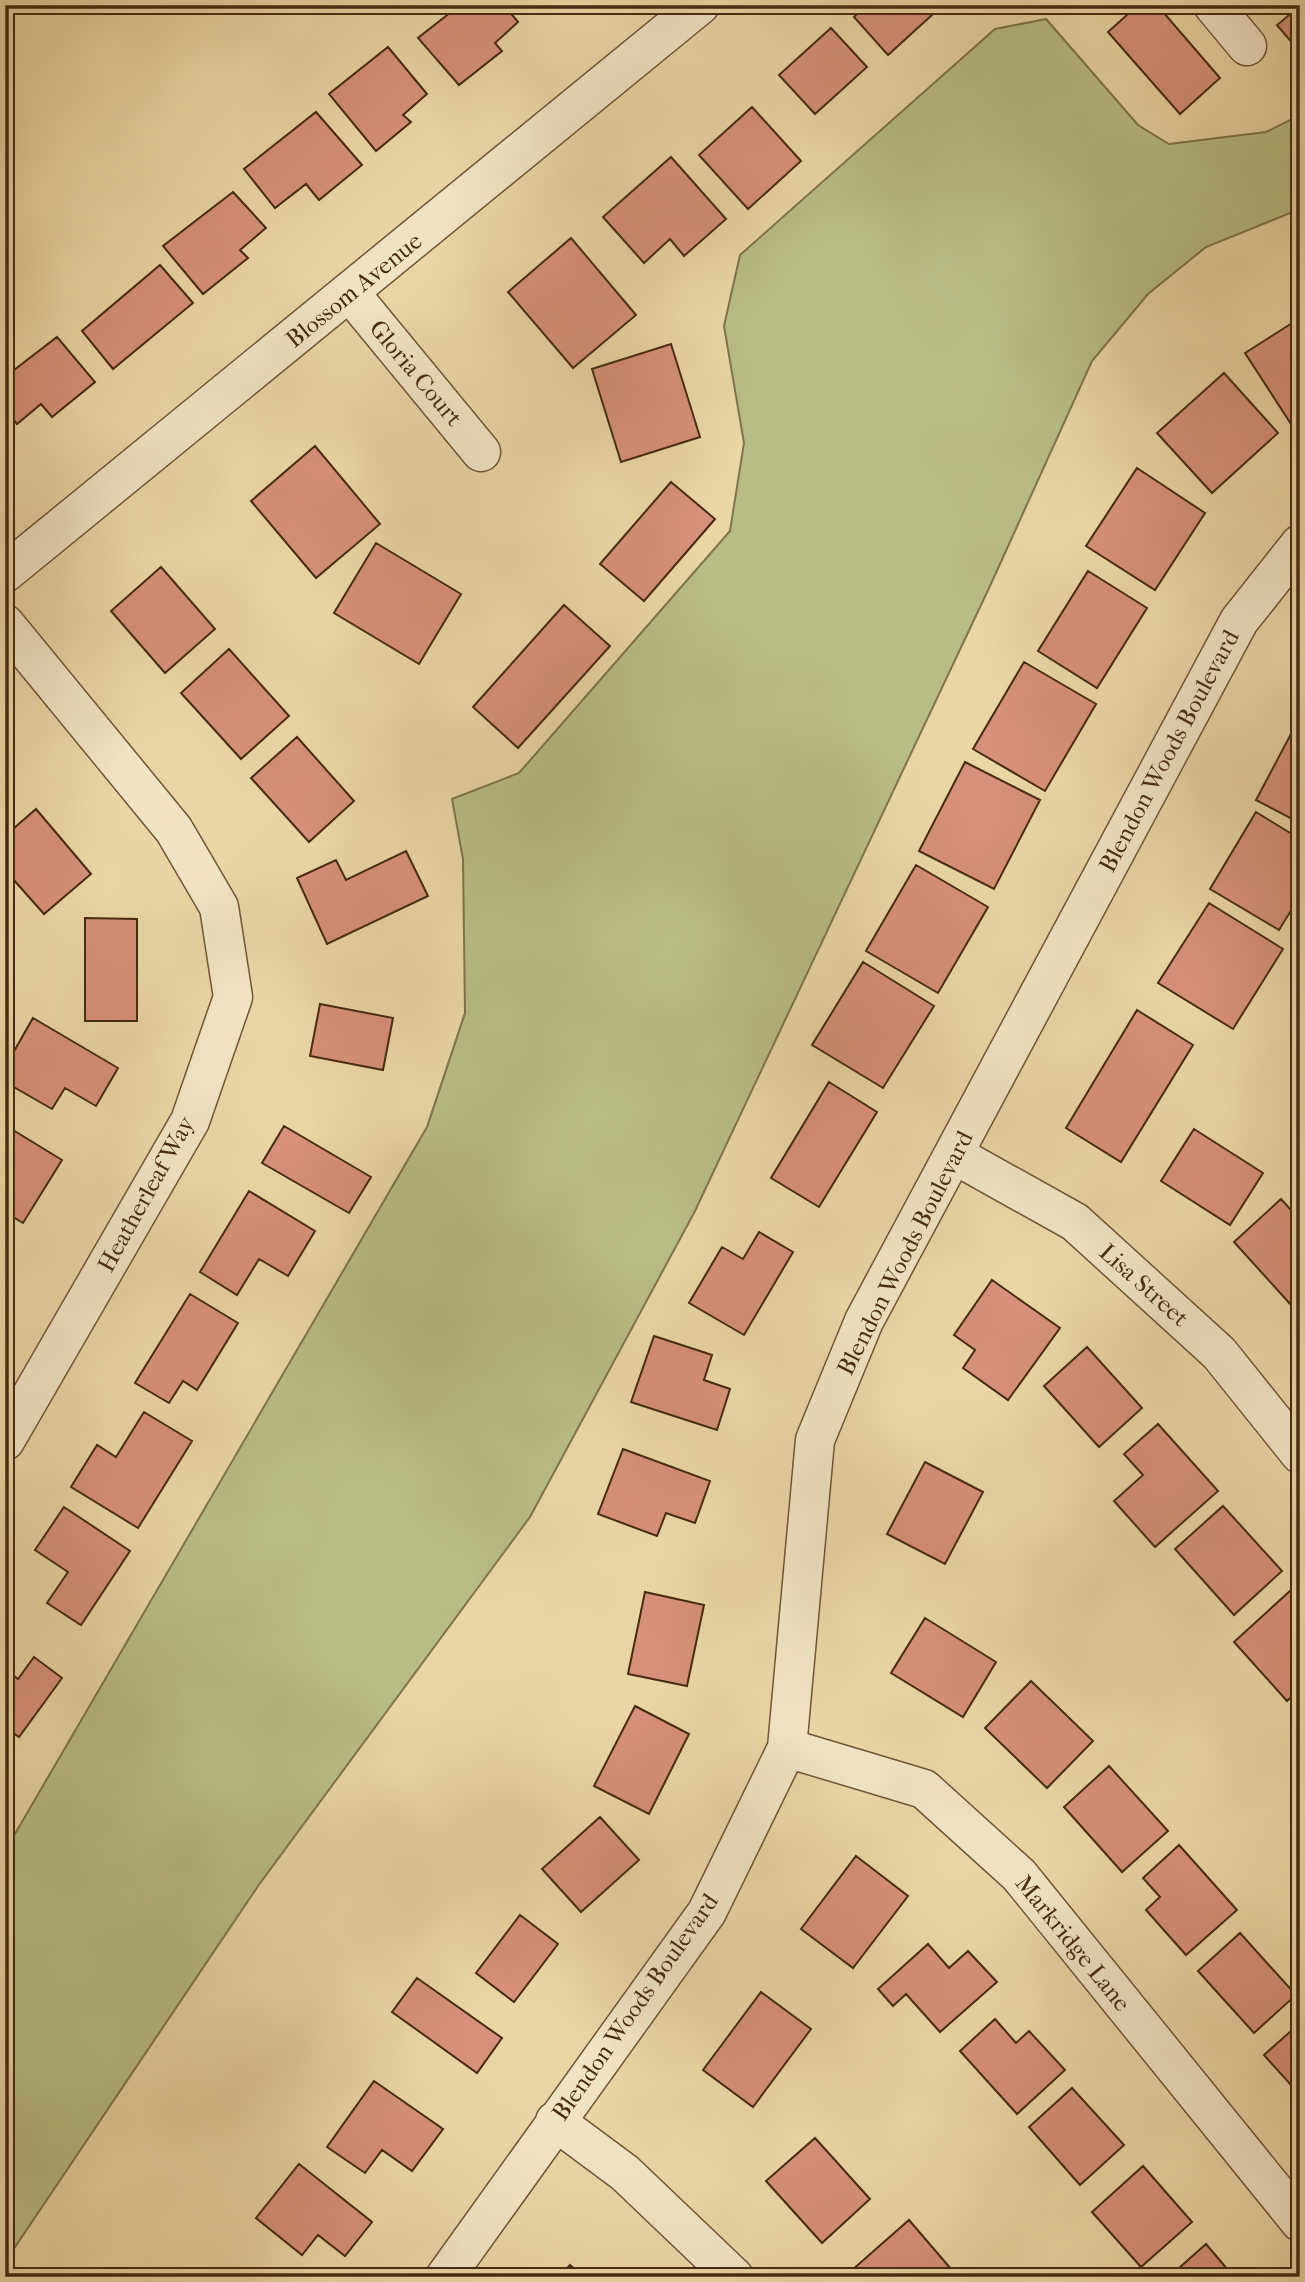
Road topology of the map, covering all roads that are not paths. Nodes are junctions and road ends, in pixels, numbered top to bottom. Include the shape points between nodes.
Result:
1 (700, 5) edge
2 (1213, 5) edge
3 (1247, 46) dead end
4 (350, 293) junction
5 (481, 452) dead end
6 (1300, 544) edge
7 (5, 573) edge
8 (5, 624) edge
9 (955, 1155) junction
10 (5, 1441) edge
11 (1300, 1454) edge
12 (787, 1748) junction
13 (555, 2121) junction
14 (1300, 2222) edge
15 (445, 2277) edge
16 (734, 2277) edge

1 - 4 street, Blossom Avenue
2 - 3 street
4 - 5 street, Gloria Court
4 - 7 street, Blossom Avenue
6 - 9 street, Blendon Woods Boulevard via 1239,621
8 - 10 street, Heatherleaf Way via 174,830 219,907 233,997 190,1121
9 - 11 street, Lisa Street via 1075,1222 1219,1353
9 - 12 street, Blendon Woods Boulevard via 864,1321 815,1440
12 - 13 street, Blendon Woods Boulevard via 707,1912
12 - 14 street, Markridge Lane via 924,1789 1019,1875
13 - 15 street, Blendon Woods Boulevard
13 - 16 street via 625,2173

